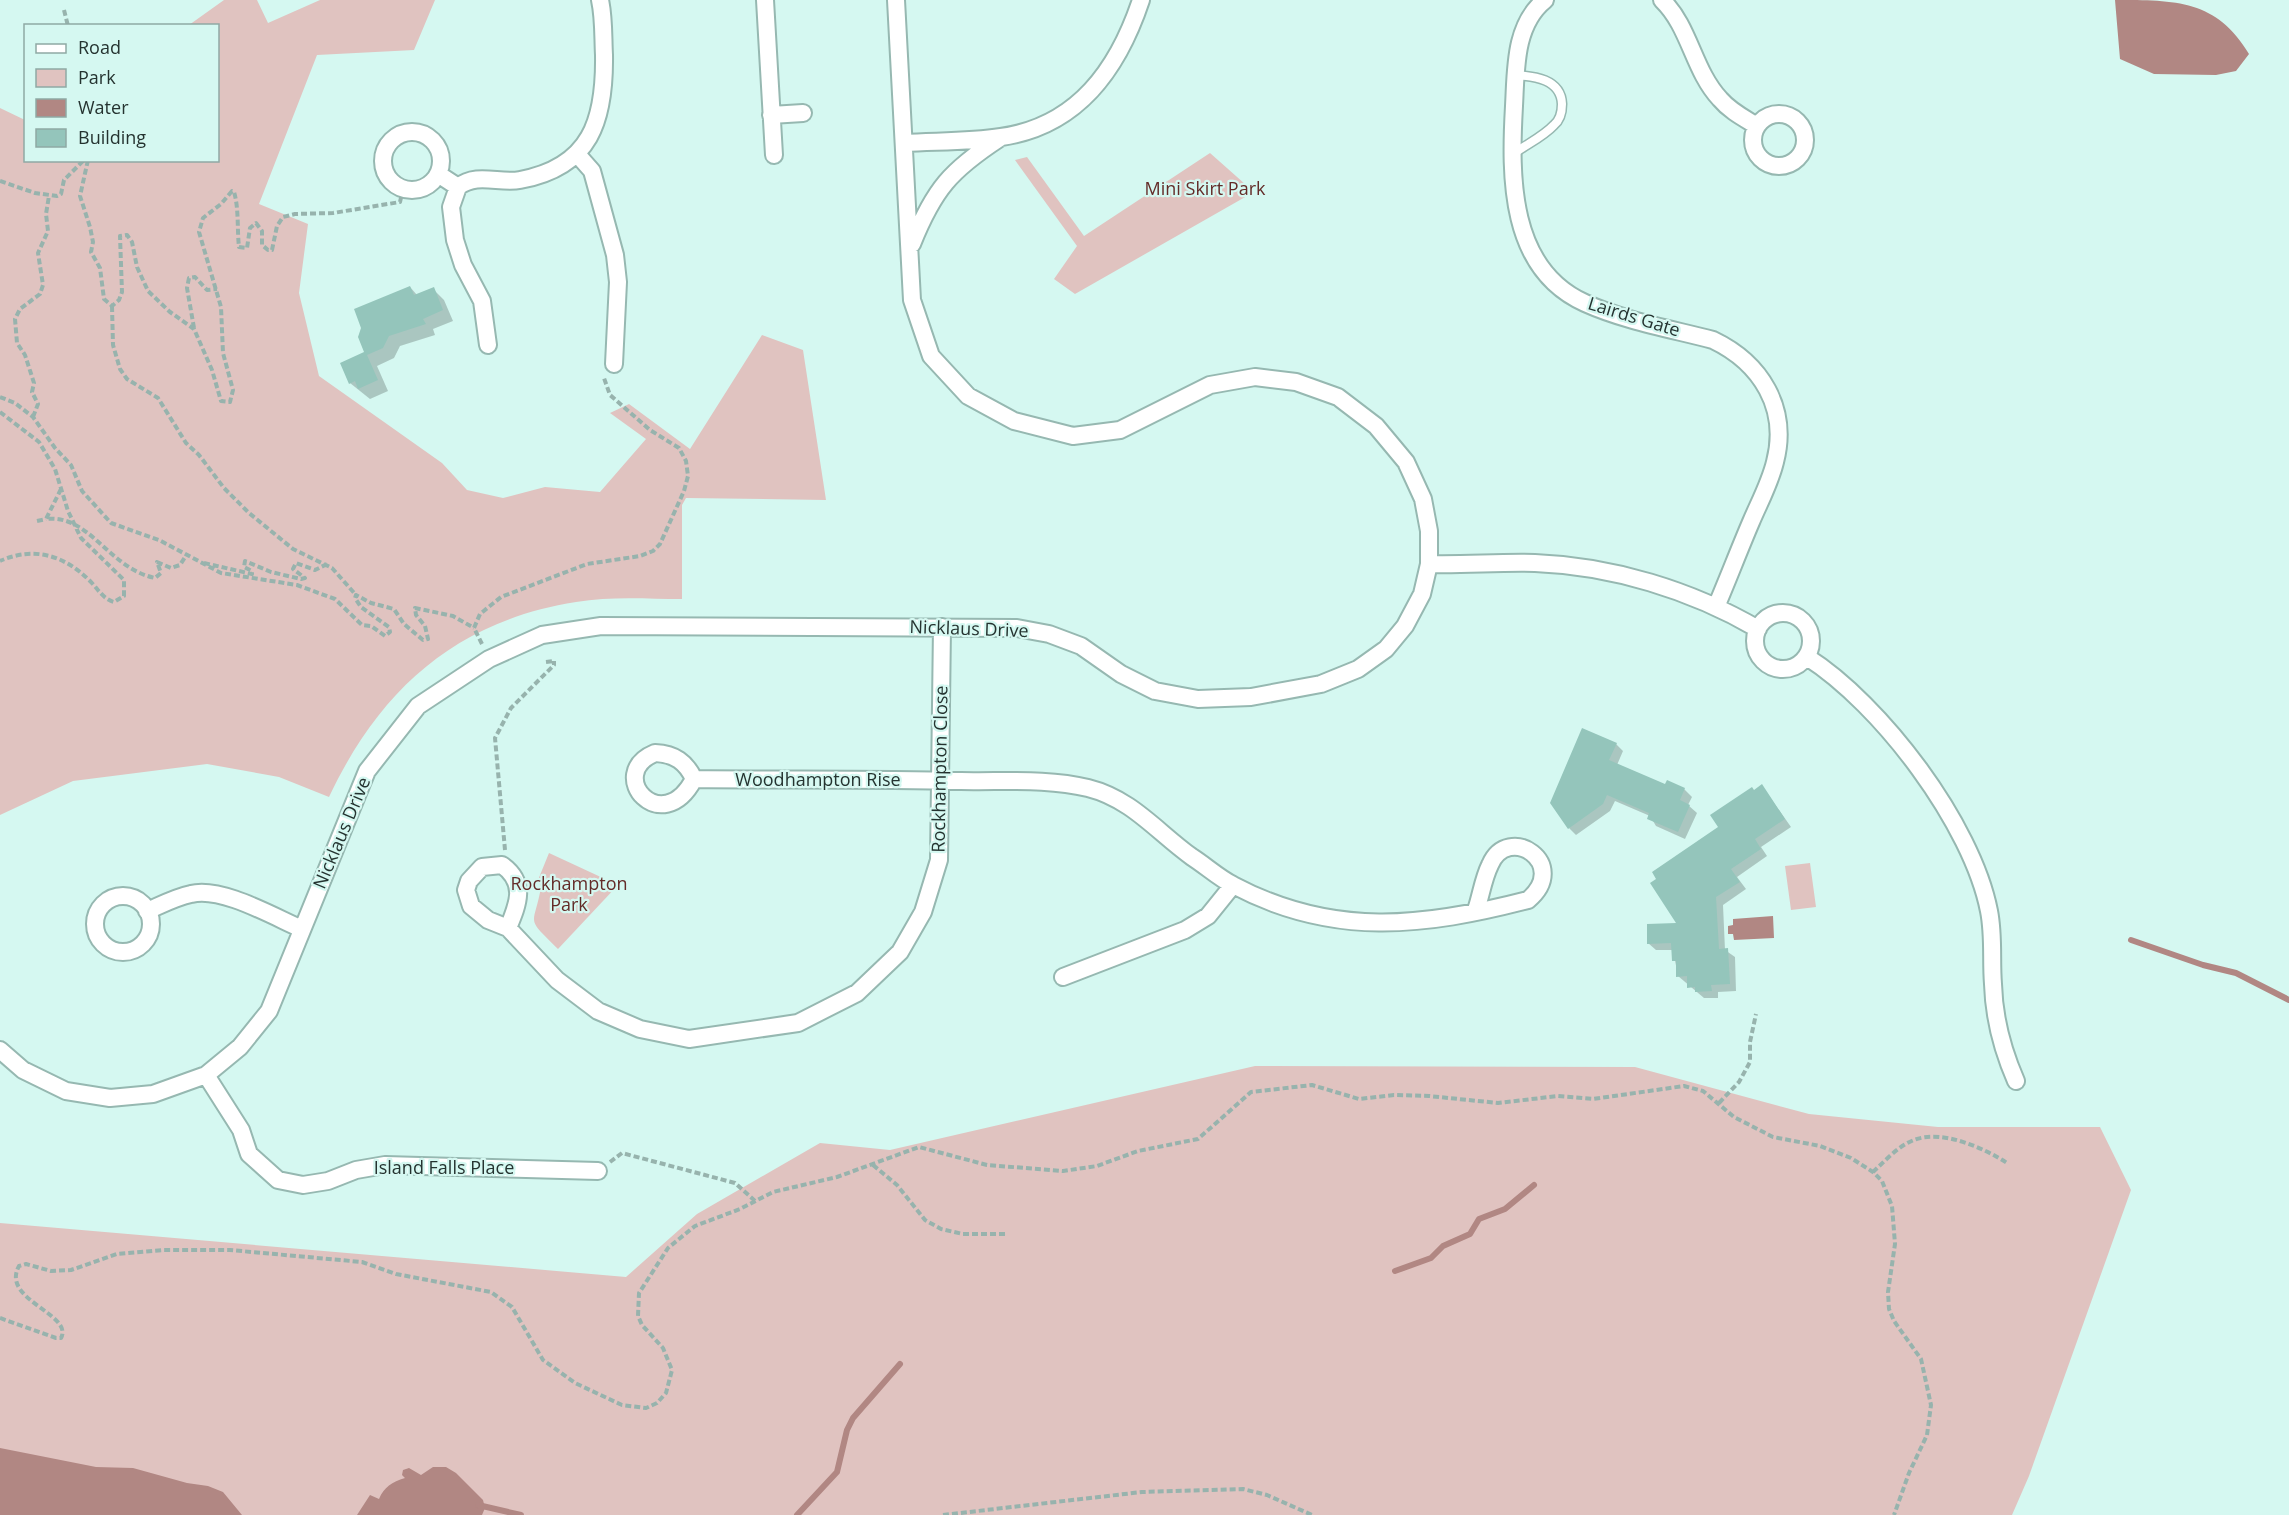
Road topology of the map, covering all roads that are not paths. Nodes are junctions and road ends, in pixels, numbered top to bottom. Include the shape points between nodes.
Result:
1 (600, 0) edge
2 (765, 0) edge
3 (896, 0) edge
4 (1141, 0) edge
5 (1545, 0) edge
6 (1662, 0) edge
7 (1515, 75) junction
8 (804, 113) dead end
9 (771, 115) junction
10 (1757, 126) dead end
11 (1001, 137) junction
12 (904, 143) junction
13 (578, 154) junction
14 (774, 155) dead end
15 (1511, 155) junction
16 (438, 174) junction
17 (458, 187) junction
18 (909, 251) junction
19 (488, 345) dead end
20 (609, 368) road end
21 (1429, 564) junction
22 (1716, 607) junction
23 (942, 627) junction
24 (1758, 629) junction
25 (1807, 657) junction
26 (694, 779) dead end
27 (941, 780) junction
28 (1233, 885) junction
29 (1476, 910) junction
30 (147, 911) dead end
31 (508, 928) dead end
32 (302, 929) junction
33 (1063, 977) dead end
34 (0, 1050) edge
35 (206, 1075) junction
36 (2016, 1080) dead end
37 (598, 1170) road end

1 - 13 street via 604,90 595,123
2 - 9 street
3 - 12 street, Nicklaus Drive
4 - 11 street via 1114,64 1092,90 1065,112 1036,128
5 - 7 street, Lairds Gate via 1529,19 1520,41
6 - 10 street via 1681,25 1712,89 1729,108
7 - 15 street, Lairds Gate
7 - 15 lane via 1535,76 1549,83 1561,95 1562,106 1555,124
8 - 9 street
9 - 14 street
11 - 12 street
11 - 18 street, Nicklaus Drive via 967,160 942,184 930,201
12 - 18 street, Nicklaus Drive
13 - 17 street via 567,164 534,177 518,181 473,179
13 - 20 street via 592,171 615,255 618,282
15 - 22 street, Lairds Gate via 1522,231 1550,278 1567,292 1602,310 1731,348 1767,387 1779,425 1775,465
16 - 16 street via 424,188 403,189 394,183 384,165 384,154 396,136 417,132 428,136 440,153
16 - 17 street
17 - 19 street via 451,207 455,240 482,301
18 - 21 street, Nicklaus Drive via 912,300 931,356 968,396 1014,421 1073,436 1120,430 1210,385 1255,377 1296,382 1338,397 1376,426 1406,462 1423,499 1429,531
21 - 22 street via 1535,563 1602,570
21 - 23 street, Nicklaus Drive via 1422,594 1405,626 1386,649 1358,669 1321,684 1251,697 1198,699 1155,691 1121,674 1081,646 1048,634 1017,628
22 - 24 street
23 - 27 street, Rockhampton Close
23 - 32 street, Nicklaus Drive via 601,626 542,636 489,659 418,706 367,771
24 - 25 street via 1755,643 1759,656 1769,666 1783,670 1797,666
24 - 25 street via 1768,617 1782,613 1797,616 1808,627 1812,642
25 - 36 street via 1879,719 1932,788 1959,834 1987,902 1998,1030 2003,1053
26 - 27 street, Woodhampton Rise
27 - 28 street, Woodhampton Rise via 1062,783 1113,797 1132,807
27 - 31 street, Rockhampton Close via 939,860 923,912 900,952 857,993 798,1023 689,1039 640,1029 598,1011 557,980
28 - 29 street, Woodhampton Rise via 1286,907 1371,924 1413,923
28 - 33 street via 1208,916 1185,930
29 - 29 street, Woodhampton Rise via 1528,900 1542,882 1543,868 1538,857 1512,846 1500,852 1490,864
30 - 32 street via 203,892 224,896
32 - 35 street, Nicklaus Drive via 269,1011 240,1047
34 - 35 street, Nicklaus Drive via 23,1070 66,1091 110,1098 153,1094
35 - 37 street, Island Falls Place via 241,1130 249,1154 278,1180 303,1185 385,1165

